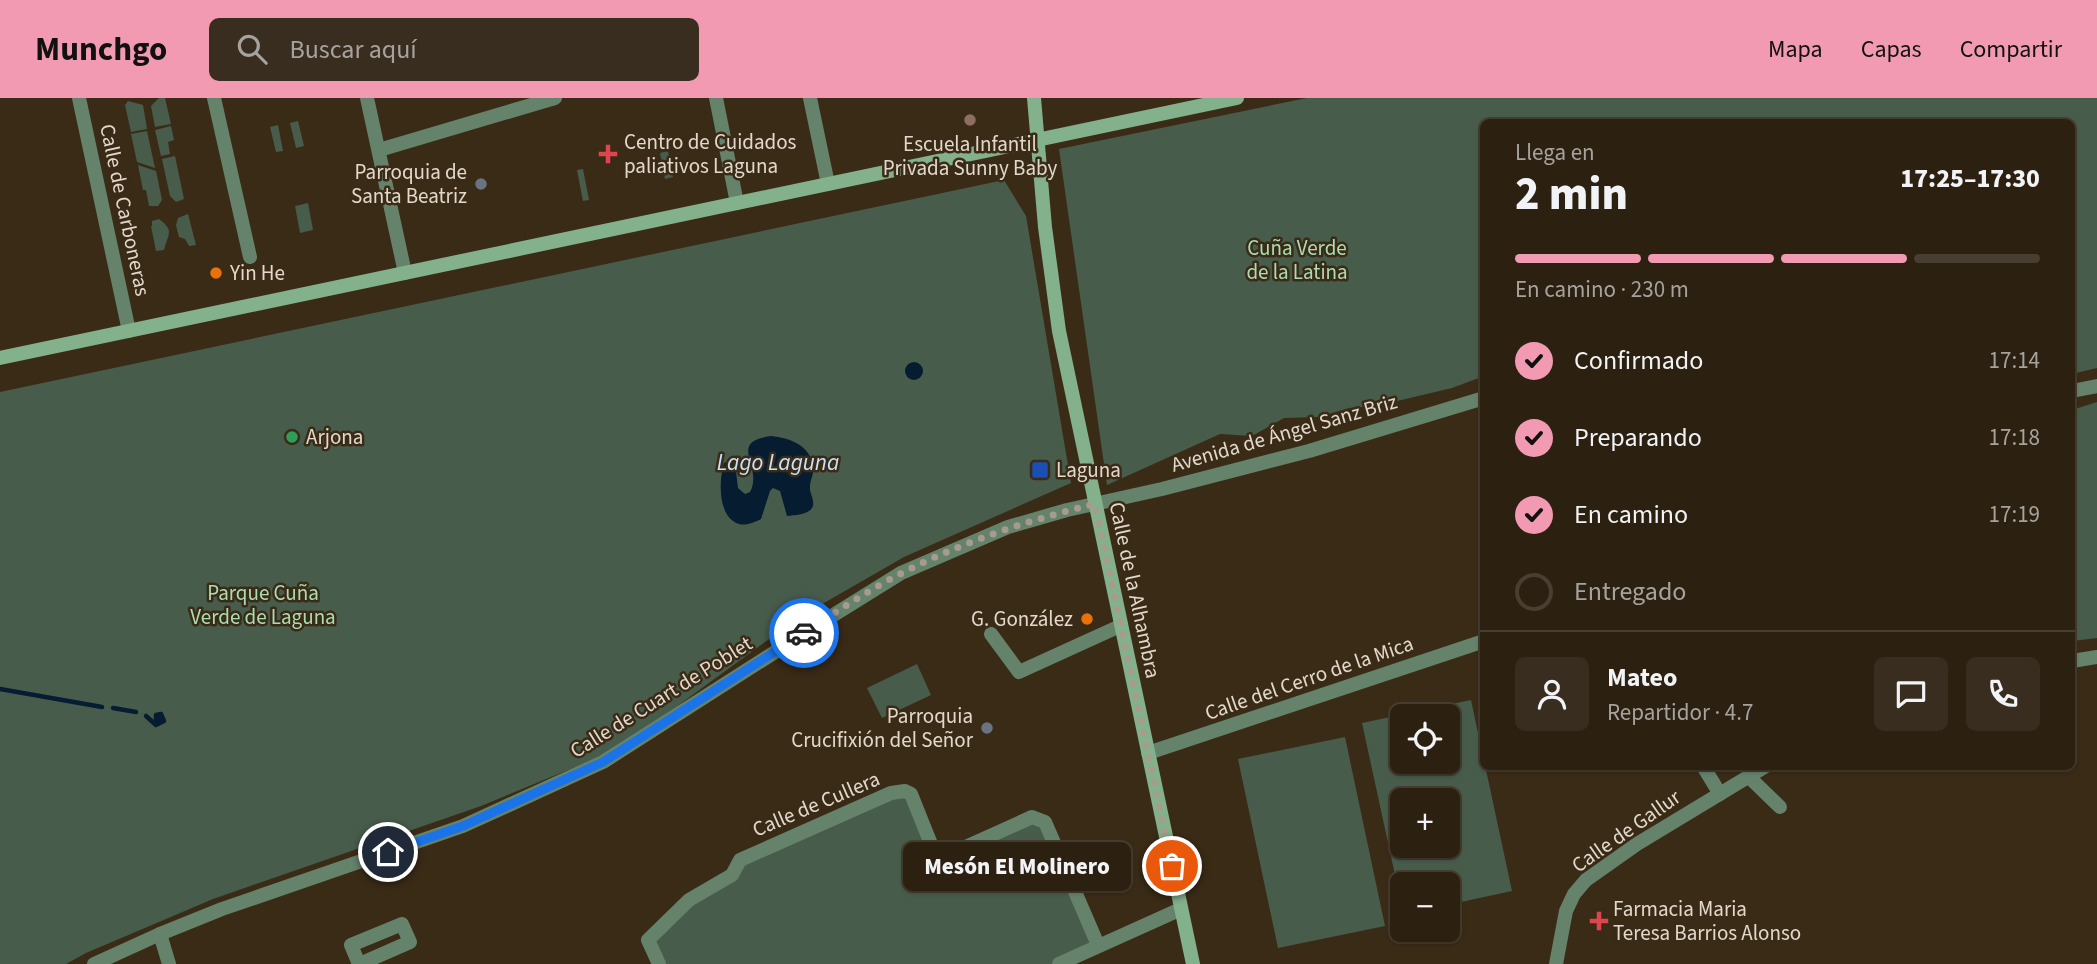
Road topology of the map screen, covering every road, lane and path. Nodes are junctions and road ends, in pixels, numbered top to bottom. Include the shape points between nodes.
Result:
1 (79, 98) edge
2 (214, 98) edge
3 (369, 98) edge
4 (378, 98) edge
5 (555, 98) edge
6 (716, 98) edge
7 (810, 98) edge
8 (1034, 98) edge
9 (1237, 98) edge
10 (1038, 140) junction
11 (379, 150) junction
12 (828, 184) junction
13 (737, 203) junction
14 (250, 257) dead end
15 (405, 273) junction
16 (129, 331) junction
17 (0, 359) edge
18 (2097, 386) edge
19 (2075, 390) edge
20 (1480, 399) edge
21 (1095, 504) junction
22 (1121, 626) junction
23 (991, 634) dead end
24 (1480, 642) edge
25 (2097, 657) edge
26 (2075, 661) edge
27 (1148, 753) junction
28 (1705, 770) edge
29 (1760, 770) edge
30 (1749, 777) junction
31 (1720, 794) junction
32 (1780, 807) dead end
33 (1181, 909) junction
34 (160, 934) junction
35 (1098, 945) junction
36 (94, 964) edge
37 (169, 964) edge
38 (659, 964) edge
39 (1059, 964) edge
40 (1193, 964) edge
41 (1556, 964) edge

1 - 16 street, Calle de Carboneras
2 - 14 street
3 - 4 street
3 - 11 street
5 - 11 street
6 - 13 street
7 - 12 street
8 - 10 street, Calle de la Alhambra
9 - 10 street
10 - 12 street
10 - 21 street, Calle de la Alhambra via 1059,331
11 - 15 street
12 - 13 street
13 - 15 street
15 - 16 street
16 - 17 street
18 - 19 street
20 - 21 street, Avenida de Ángel Sanz Briz via 1309,451
21 - 22 street, Calle de la Alhambra
21 - 34 street, Calle de Cuart de Poblet via 1008,527 901,573 603,762 463,826
22 - 23 street via 1019,672
22 - 27 street, Calle de la Alhambra
24 - 27 street, Calle del Cerro de la Mica
25 - 26 street
27 - 33 street, Calle de la Alhambra
28 - 31 street
29 - 30 street, Calle de Gallur
30 - 31 street, Calle de Gallur
30 - 32 street
31 - 41 street, Calle de Gallur via 1586,880 1566,911
33 - 35 street
33 - 40 street, Calle de la Alhambra
34 - 36 street, Calle de Cuart de Poblet
34 - 37 street
35 - 38 street, Calle de Cullera via 1045,822 1032,817 948,855 933,849 911,794 905,791 891,793 740,860 732,875 689,900 648,940
35 - 39 street

